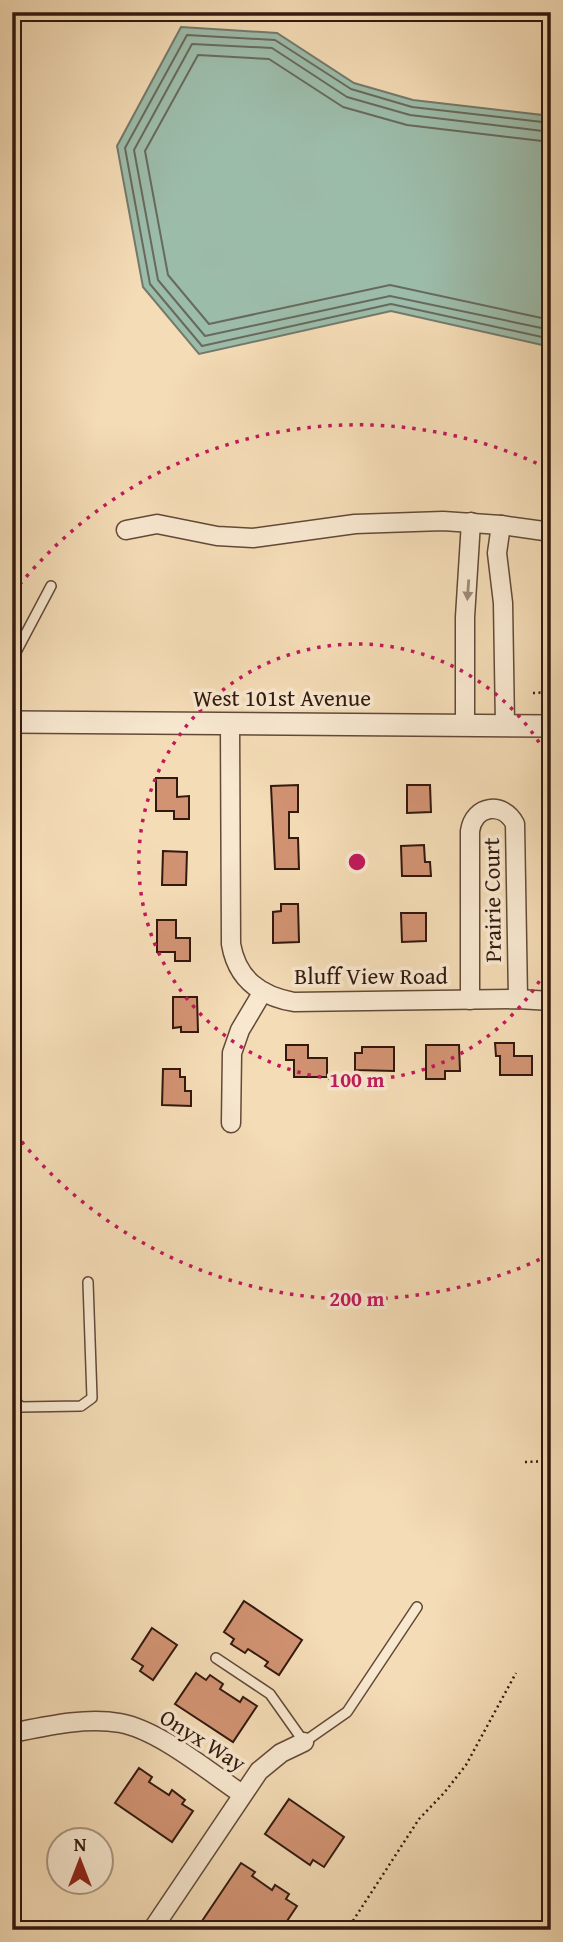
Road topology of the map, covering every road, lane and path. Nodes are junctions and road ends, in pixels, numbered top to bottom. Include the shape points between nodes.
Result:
1 (471, 522) junction
2 (501, 525) junction
3 (126, 530) dead end
4 (551, 532) edge
5 (51, 586) dead end
6 (12, 673) edge
7 (12, 685) edge
8 (551, 692) edge
9 (533, 693) dead end
10 (12, 722) edge
11 (230, 724) junction
12 (465, 725) junction
13 (505, 725) junction
14 (551, 726) edge
15 (262, 993) junction
16 (518, 999) junction
17 (470, 1000) junction
18 (551, 1001) edge
19 (231, 1123) dead end
20 (88, 1282) dead end
21 (12, 1398) edge
22 (551, 1461) edge
23 (525, 1462) dead end
24 (417, 1607) dead end
25 (216, 1658) dead end
26 (516, 1673) dead end
27 (12, 1733) edge
28 (304, 1742) junction
29 (242, 1794) junction
30 (152, 1930) edge
31 (347, 1930) edge

1 - 2 street
1 - 3 street via 373,523 253,538 157,524
1 -> 12 street
2 - 4 street
2 - 13 street via 497,552 503,603
5 - 6 lane via 15,654
6 - 7 lane
8 - 9 path
10 - 11 street, West 101st Avenue
11 - 12 street, West 101st Avenue
11 - 15 street, Bluff View Road via 231,944 243,975
12 - 13 street, West 101st Avenue
13 - 14 street, West 101st Avenue
15 - 17 street, Bluff View Road via 294,1002
15 - 19 street via 232,1053
16 - 17 street, Bluff View Road
16 - 17 street, Prairie Court via 515,824 506,812 493,808 475,816 470,831
16 - 18 street, Bluff View Road
20 - 21 lane via 92,1398 81,1406 21,1407
22 - 23 path
24 - 28 lane via 347,1712
25 - 28 lane via 270,1694
26 - 31 path via 466,1765 419,1819
27 - 29 street, Onyx Way via 92,1722 128,1725 158,1738
28 - 29 street via 273,1758
29 - 30 street

